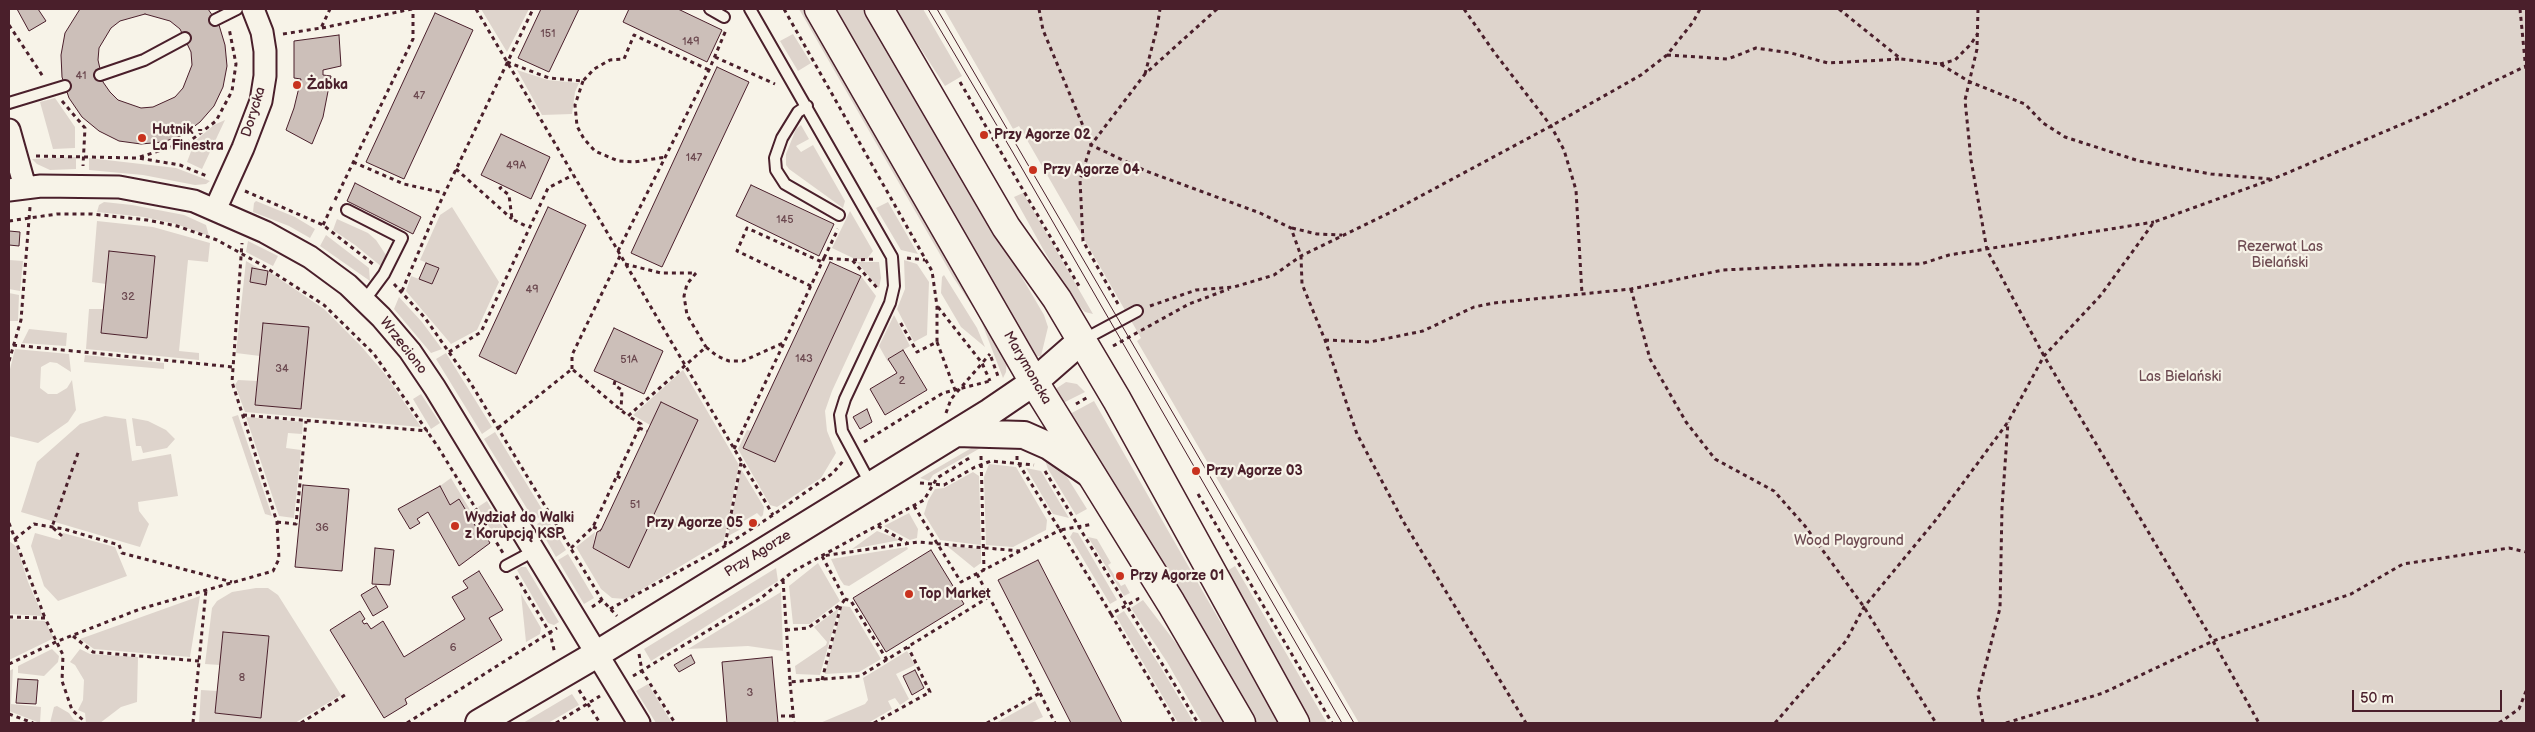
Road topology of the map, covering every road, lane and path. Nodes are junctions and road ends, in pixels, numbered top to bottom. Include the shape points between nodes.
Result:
1 (237, 9) edge
2 (253, 9) edge
3 (330, 9) edge
4 (413, 9) edge
5 (476, 9) edge
6 (533, 9) edge
7 (710, 9) edge
8 (750, 9) edge
9 (784, 9) edge
10 (819, 9) edge
11 (879, 9) edge
12 (1039, 9) edge
13 (1160, 9) edge
14 (1217, 9) edge
15 (1464, 9) edge
16 (1700, 9) edge
17 (1839, 9) edge
18 (1978, 9) edge
19 (2520, 9) edge
20 (220, 17) joint
21 (726, 21) joint
22 (321, 28) junction
23 (1978, 32) junction
24 (275, 35) dead end
25 (185, 38) dead end
26 (1666, 55) junction
27 (715, 58) junction
28 (1901, 59) junction
29 (506, 62) junction
30 (1940, 64) junction
31 (2526, 66) edge
32 (709, 70) junction
33 (2526, 70) edge
34 (1145, 74) junction
35 (100, 76) dead end
36 (583, 81) junction
37 (960, 82) dead end
38 (1970, 82) junction
39 (776, 84) dead end
40 (65, 86) dead end
41 (9, 103) edge
42 (807, 106) junction
43 (1550, 126) junction
44 (9, 130) edge
45 (1091, 145) junction
46 (666, 157) junction
47 (138, 158) dead end
48 (353, 162) junction
49 (456, 169) junction
50 (573, 175) junction
51 (2273, 179) junction
52 (502, 187) dead end
53 (444, 193) junction
54 (22, 194) edge
55 (215, 210) junction
56 (347, 210) dead end
57 (839, 215) dead end
58 (29, 217) junction
59 (512, 219) junction
60 (9, 221) edge
61 (2154, 222) junction
62 (323, 225) dead end
63 (528, 227) junction
64 (1291, 228) junction
65 (1343, 235) junction
66 (1987, 250) junction
67 (618, 252) junction
68 (240, 253) junction
69 (620, 256) junction
70 (1301, 256) junction
71 (822, 262) junction
72 (625, 264) junction
73 (811, 286) junction
74 (1234, 287) junction
75 (1631, 289) junction
76 (402, 291) dead end
77 (1084, 294) dead end
78 (1582, 294) junction
79 (364, 301) junction
80 (890, 303) junction
81 (937, 306) junction
82 (1137, 311) joint
83 (1125, 317) junction
84 (1135, 334) junction
85 (1093, 335) junction
86 (1325, 340) junction
87 (937, 342) junction
88 (784, 343) junction
89 (13, 346) junction
90 (1113, 346) junction
91 (706, 347) junction
92 (448, 352) dead end
93 (1117, 353) dead end
94 (990, 354) dead end
95 (2044, 356) junction
96 (9, 362) edge
97 (982, 363) junction
98 (233, 366) junction
99 (684, 366) junction
100 (572, 369) junction
101 (615, 381) dead end
102 (990, 381) junction
103 (1034, 382) junction
104 (993, 387) dead end
105 (960, 389) junction
106 (955, 390) junction
107 (1092, 395) dead end
108 (1071, 406) dead end
109 (621, 410) junction
110 (243, 415) junction
111 (628, 416) junction
112 (306, 421) junction
113 (2008, 422) junction
114 (498, 428) dead end
115 (639, 428) junction
116 (428, 431) junction
117 (647, 431) dead end
118 (946, 439) junction
119 (734, 449) junction
120 (79, 450) dead end
121 (851, 450) junction
122 (986, 451) dead end
123 (981, 452) junction
124 (1010, 452) dead end
125 (741, 462) junction
126 (981, 464) junction
127 (1019, 464) junction
128 (1090, 474) junction
129 (617, 476) junction
130 (624, 480) dead end
131 (879, 480) junction
132 (932, 485) junction
133 (914, 506) junction
134 (773, 515) junction
135 (277, 522) junction
136 (9, 524) edge
137 (878, 526) junction
138 (1077, 526) junction
139 (52, 527) junction
140 (593, 527) junction
141 (601, 530) dead end
142 (1060, 530) junction
143 (1098, 532) dead end
144 (62, 536) dead end
145 (492, 537) junction
146 (14, 539) junction
147 (488, 540) dead end
148 (907, 543) junction
149 (937, 544) junction
150 (725, 546) junction
151 (984, 547) junction
152 (571, 548) dead end
153 (534, 551) junction
154 (1021, 551) junction
155 (2526, 552) edge
156 (822, 556) junction
157 (1237, 560) dead end
158 (508, 565) junction
159 (984, 570) junction
160 (977, 574) junction
161 (783, 580) junction
162 (234, 582) junction
163 (206, 590) junction
164 (1133, 590) dead end
165 (989, 597) junction
166 (845, 599) junction
167 (602, 600) dead end
168 (841, 605) junction
169 (1125, 606) junction
170 (1864, 608) junction
171 (610, 609) dead end
172 (1111, 614) junction
173 (9, 616) edge
174 (45, 618) junction
175 (575, 618) junction
176 (786, 630) junction
177 (550, 632) junction
178 (72, 636) junction
179 (2213, 640) junction
180 (58, 641) junction
181 (908, 647) junction
182 (597, 654) junction
183 (887, 660) junction
184 (199, 661) junction
185 (9, 664) edge
186 (567, 671) junction
187 (822, 680) junction
188 (790, 682) junction
189 (616, 686) junction
190 (2526, 691) edge
191 (1040, 693) junction
192 (345, 695) dead end
193 (588, 704) junction
194 (9, 714) edge
195 (781, 716) dead end
196 (793, 716) junction
197 (33, 723) edge
198 (83, 723) edge
199 (193, 723) edge
200 (301, 723) edge
201 (407, 723) edge
202 (479, 723) edge
203 (556, 723) edge
204 (600, 723) edge
205 (638, 723) edge
206 (794, 723) edge
207 (874, 723) edge
208 (987, 723) edge
209 (1055, 723) edge
210 (1175, 723) edge
211 (1198, 723) edge
212 (1241, 723) edge
213 (1296, 723) edge
214 (1332, 723) edge
215 (1526, 723) edge
216 (1775, 723) edge
217 (1936, 723) edge
218 (1983, 723) edge
219 (2006, 723) edge
220 (2259, 723) edge
221 (2499, 723) edge

1 - 20 lane
2 - 55 street, Dorycka via 262,32 265,76 260,101 243,148
3 - 22 path
4 - 22 path
4 - 48 path via 413,39
5 - 29 path
6 - 29 path
7 - 21 lane
8 - 42 lane
9 - 81 path via 932,271
10 - 103 main road, Marymoncka
11 - 85 main road via 1006,227 1057,299
12 - 45 path via 1043,30
13 - 34 path
14 - 34 path
15 - 43 path
16 - 26 path
17 - 28 path
18 - 23 path
19 - 31 path
20 - 47 path via 231,32 236,64 232,91 216,120 190,141
21 - 27 path
22 - 24 path
23 - 30 path via 1955,60
23 - 38 path
25 - 35 lane via 144,60
26 - 28 path via 1728,59 1756,48 1828,63
26 - 43 path via 1641,75
27 - 32 path
27 - 39 path
28 - 30 path
29 - 36 path via 549,78
29 - 49 path
29 - 50 path
30 - 38 path
31 - 33 path
31 - 51 path via 2426,114
32 - 36 path via 634,35 624,59 610,60 594,69
32 - 46 path
34 - 45 path
36 - 46 path via 575,105 577,126 595,151 618,161
37 - 77 path
38 - 51 path via 2025,104 2065,137 2140,161 2211,174
38 - 66 path via 1965,100 1970,152
40 - 41 lane
42 - 57 lane via 798,112 782,138 775,158 776,170 785,184
42 - 80 lane via 892,257 894,286
43 - 65 path
43 - 78 path via 1564,150 1576,190
44 - 54 street
45 - 64 path via 1146,171 1260,213
45 - 83 path via 1080,180 1082,241
46 - 67 path
48 - 53 path via 404,184
48 - 62 path
49 - 53 path
49 - 59 path
50 - 63 path via 548,188
50 - 67 path
51 - 61 path
52 - 59 path via 508,195
53 - 76 path
54 - 55 street, Wrzeciono via 119,187 194,201
54 - 58 path
55 - 79 street, Wrzeciono via 310,257
56 - 79 lane via 402,238 384,274
58 - 60 path
58 - 68 path via 92,214 146,220 217,240
58 - 89 path via 21,320
59 - 63 path
61 - 66 path
61 - 95 path via 2101,295
63 - 92 path via 481,332
64 - 65 path
64 - 70 path
65 - 70 path
66 - 75 path via 1949,255 1921,264 1723,270
66 - 95 path
67 - 69 path
68 - 98 path
68 - 116 path via 324,305 374,354
69 - 72 path
69 - 100 path via 572,356
70 - 74 path via 1274,275
70 - 86 path via 1302,284
71 - 73 path
71 - 73 path via 747,228 737,251
71 - 80 path via 824,258 852,260
72 - 91 path via 661,273 696,273 687,284 684,296 686,316
72 - 99 path
73 - 88 path
74 - 82 path via 1196,290
74 - 84 path via 1189,304
75 - 78 path
75 - 170 path via 1650,359 1686,422 1715,459 1774,491 1805,526
78 - 86 path via 1474,308 1423,332 1370,342
79 - 153 street, Wrzeciono via 410,351
80 - 87 path via 917,352
80 - 121 lane via 844,399 840,415 842,431
81 - 87 path
81 - 97 path
82 - 83 lane
83 - 84 path
83 - 85 lane
84 - 90 path
85 - 90 path
85 - 103 street, Przy Agorze
85 - 213 main road
86 - 215 path via 1357,434 1403,521
87 - 106 path
88 - 91 path via 743,361 729,361
88 - 119 path
89 - 96 path
89 - 98 path
90 - 93 path
91 - 99 path
94 - 97 path
95 - 113 path
95 - 179 path
97 - 102 path
97 - 105 path
98 - 110 path via 232,382
99 - 111 path
99 - 119 path
100 - 109 path
100 - 114 path
101 - 109 path via 614,384 622,390
102 - 104 path
102 - 105 path
103 - 118 street, Przy Agorze
103 - 128 main road, Marymoncka
105 - 106 path
105 - 118 path via 950,398
106 - 121 path via 942,393
107 - 108 path
109 - 111 path
110 - 112 path
110 - 135 path
111 - 115 path via 641,424
112 - 116 path
112 - 135 path via 296,524
113 - 170 path via 1935,521
113 - 218 path via 2000,608 1978,695
115 - 117 path
115 - 129 path
116 - 145 path
118 - 128 street via 1024,435 1049,446
118 - 131 street, Przy Agorze
119 - 125 path
120 - 139 path
121 - 131 lane
121 - 134 path via 833,473
122 - 123 path
123 - 126 path
123 - 132 path via 937,478
124 - 127 path via 1017,453
125 - 134 path
125 - 150 path
126 - 127 path via 994,460
126 - 132 path via 948,484
126 - 151 path
127 - 138 path via 1042,466
127 - 142 path
128 - 212 main road, Marymoncka
129 - 130 path
129 - 140 path
131 - 132 path
131 - 182 street, Przy Agorze
132 - 133 path via 924,500
133 - 137 path
133 - 149 path
134 - 150 path
135 - 162 path via 278,559 273,571
136 - 146 path
137 - 148 path
137 - 156 path
138 - 142 path
138 - 143 path via 1092,523
138 - 169 path
139 - 144 path
139 - 146 path via 34,524
139 - 162 path via 119,545 122,553
140 - 141 path
140 - 152 path
142 - 154 path
142 - 172 path
145 - 147 path
145 - 158 path
146 - 174 path
148 - 149 path
148 - 156 path
149 - 151 path
149 - 160 path via 961,582
150 - 171 path
151 - 154 path
151 - 159 path
153 - 158 lane
153 - 175 street, Wrzeciono
154 - 159 path
155 - 179 path via 2509,548 2403,564 2352,594
156 - 161 path
156 - 166 path
157 - 214 path
158 - 177 path
159 - 160 path
160 - 165 path
161 - 176 path
161 - 189 path via 760,599
162 - 163 path
163 - 178 path via 140,610
163 - 184 path
164 - 169 path via 1138,599
165 - 181 path
165 - 191 path
166 - 168 path
166 - 183 path via 851,602
167 - 175 path
168 - 176 path via 808,628
168 - 187 path
169 - 172 path
169 - 211 path
170 - 216 path via 1846,641
170 - 217 path
172 - 210 path
173 - 174 path
174 - 180 path
175 - 177 path
175 - 182 street, Wrzeciono
176 - 188 path
177 - 186 path via 554,652
177 - 201 path
178 - 180 path
178 - 184 path via 93,652
179 - 219 path via 2103,693
179 - 220 path
180 - 185 path
180 - 198 path via 63,655 62,681 72,710
181 - 183 path
181 - 207 path via 930,692
182 - 186 street, Przy Agorze
182 - 189 street, Wrzeciono
183 - 187 path via 860,676
184 - 199 path
186 - 193 path
186 - 202 street, Przy Agorze
187 - 188 path
188 - 196 path
189 - 193 path
189 - 205 street, Wrzeciono
190 - 221 path via 2519,709
191 - 208 path
191 - 209 path
192 - 200 path
193 - 203 path
193 - 204 path
194 - 197 path
195 - 196 path
196 - 206 path

